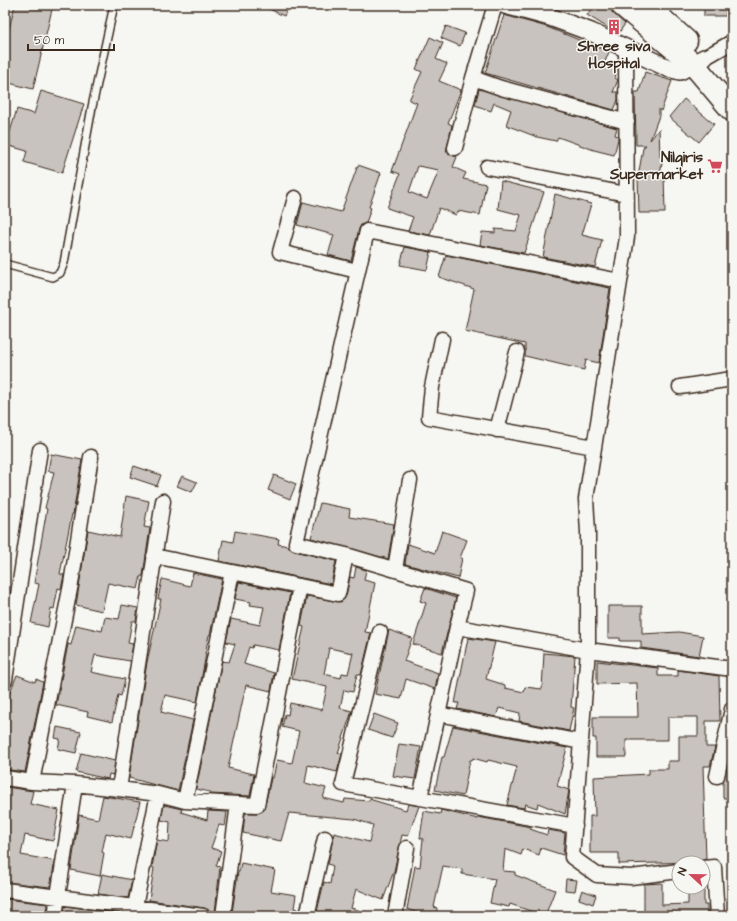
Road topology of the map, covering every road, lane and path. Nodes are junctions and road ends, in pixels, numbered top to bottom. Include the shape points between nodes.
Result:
1 (114, 5) edge
2 (496, 5) edge
3 (505, 5) edge
4 (622, 5) edge
5 (646, 5) edge
6 (732, 42) edge
7 (626, 49) junction
8 (699, 62) junction
9 (473, 78) junction
10 (732, 90) edge
11 (732, 110) edge
12 (627, 122) junction
13 (455, 148) dead end
14 (487, 167) dead end
15 (626, 194) junction
16 (295, 198) dead end
17 (5, 264) edge
18 (357, 271) junction
19 (620, 281) junction
20 (442, 339) dead end
21 (517, 352) dead end
22 (732, 379) edge
23 (680, 388) dead end
24 (497, 430) junction
25 (594, 447) junction
26 (40, 450) dead end
27 (91, 457) dead end
28 (410, 480) dead end
29 (163, 501) dead end
30 (346, 555) junction
31 (154, 556) junction
32 (395, 569) junction
33 (232, 572) junction
34 (300, 586) junction
35 (457, 627) junction
36 (380, 632) dead end
37 (588, 650) junction
38 (6, 660) edge
39 (732, 669) edge
40 (5, 680) edge
41 (732, 709) edge
42 (438, 714) junction
43 (581, 742) junction
44 (717, 776) dead end
45 (5, 778) edge
46 (32, 782) junction
47 (75, 784) junction
48 (119, 789) junction
49 (158, 794) junction
50 (420, 798) junction
51 (185, 801) junction
52 (238, 804) junction
53 (575, 826) junction
54 (325, 838) dead end
55 (407, 848) dead end
56 (711, 867) edge
57 (671, 872) edge
58 (5, 890) edge
59 (60, 896) junction
60 (134, 911) edge
61 (55, 916) edge
62 (203, 916) edge
63 (223, 916) edge
64 (307, 916) edge
65 (395, 916) edge
66 (717, 916) edge

1 - 17 lane via 60,273 53,277
2 - 9 street
3 - 7 street via 550,17 591,32
4 - 8 highway
5 - 8 highway
6 - 8 street
7 - 8 street via 680,71
7 - 12 street
8 - 10 highway
8 - 11 highway
9 - 12 street
9 - 13 street
12 - 15 street
14 - 15 street
15 - 19 street via 627,237
16 - 18 street via 280,252
18 - 19 street via 367,231
18 - 30 street via 296,543
19 - 25 street
20 - 24 street via 432,386 429,417
21 - 24 street
22 - 23 street
24 - 25 street
25 - 37 street via 586,499
26 - 38 street
27 - 46 street via 70,584
28 - 32 street
29 - 31 street
30 - 32 street
30 - 34 street via 338,594
31 - 33 street
31 - 48 street
32 - 35 street via 466,591
33 - 34 street
33 - 51 street
34 - 52 street via 257,805
35 - 37 street
35 - 42 street
36 - 50 street via 343,784
37 - 39 street
37 - 43 street
38 - 40 street
41 - 44 street
42 - 43 street
42 - 50 street
43 - 53 street
45 - 46 street
46 - 47 street
47 - 48 street
47 - 59 street
48 - 49 street
49 - 51 street
49 - 60 street
50 - 53 street
51 - 52 street
52 - 63 street
53 - 57 street via 572,857 597,876 631,878
54 - 64 street
55 - 65 street
56 - 66 street via 714,867
58 - 59 street
59 - 60 street
59 - 61 street
60 - 62 street

